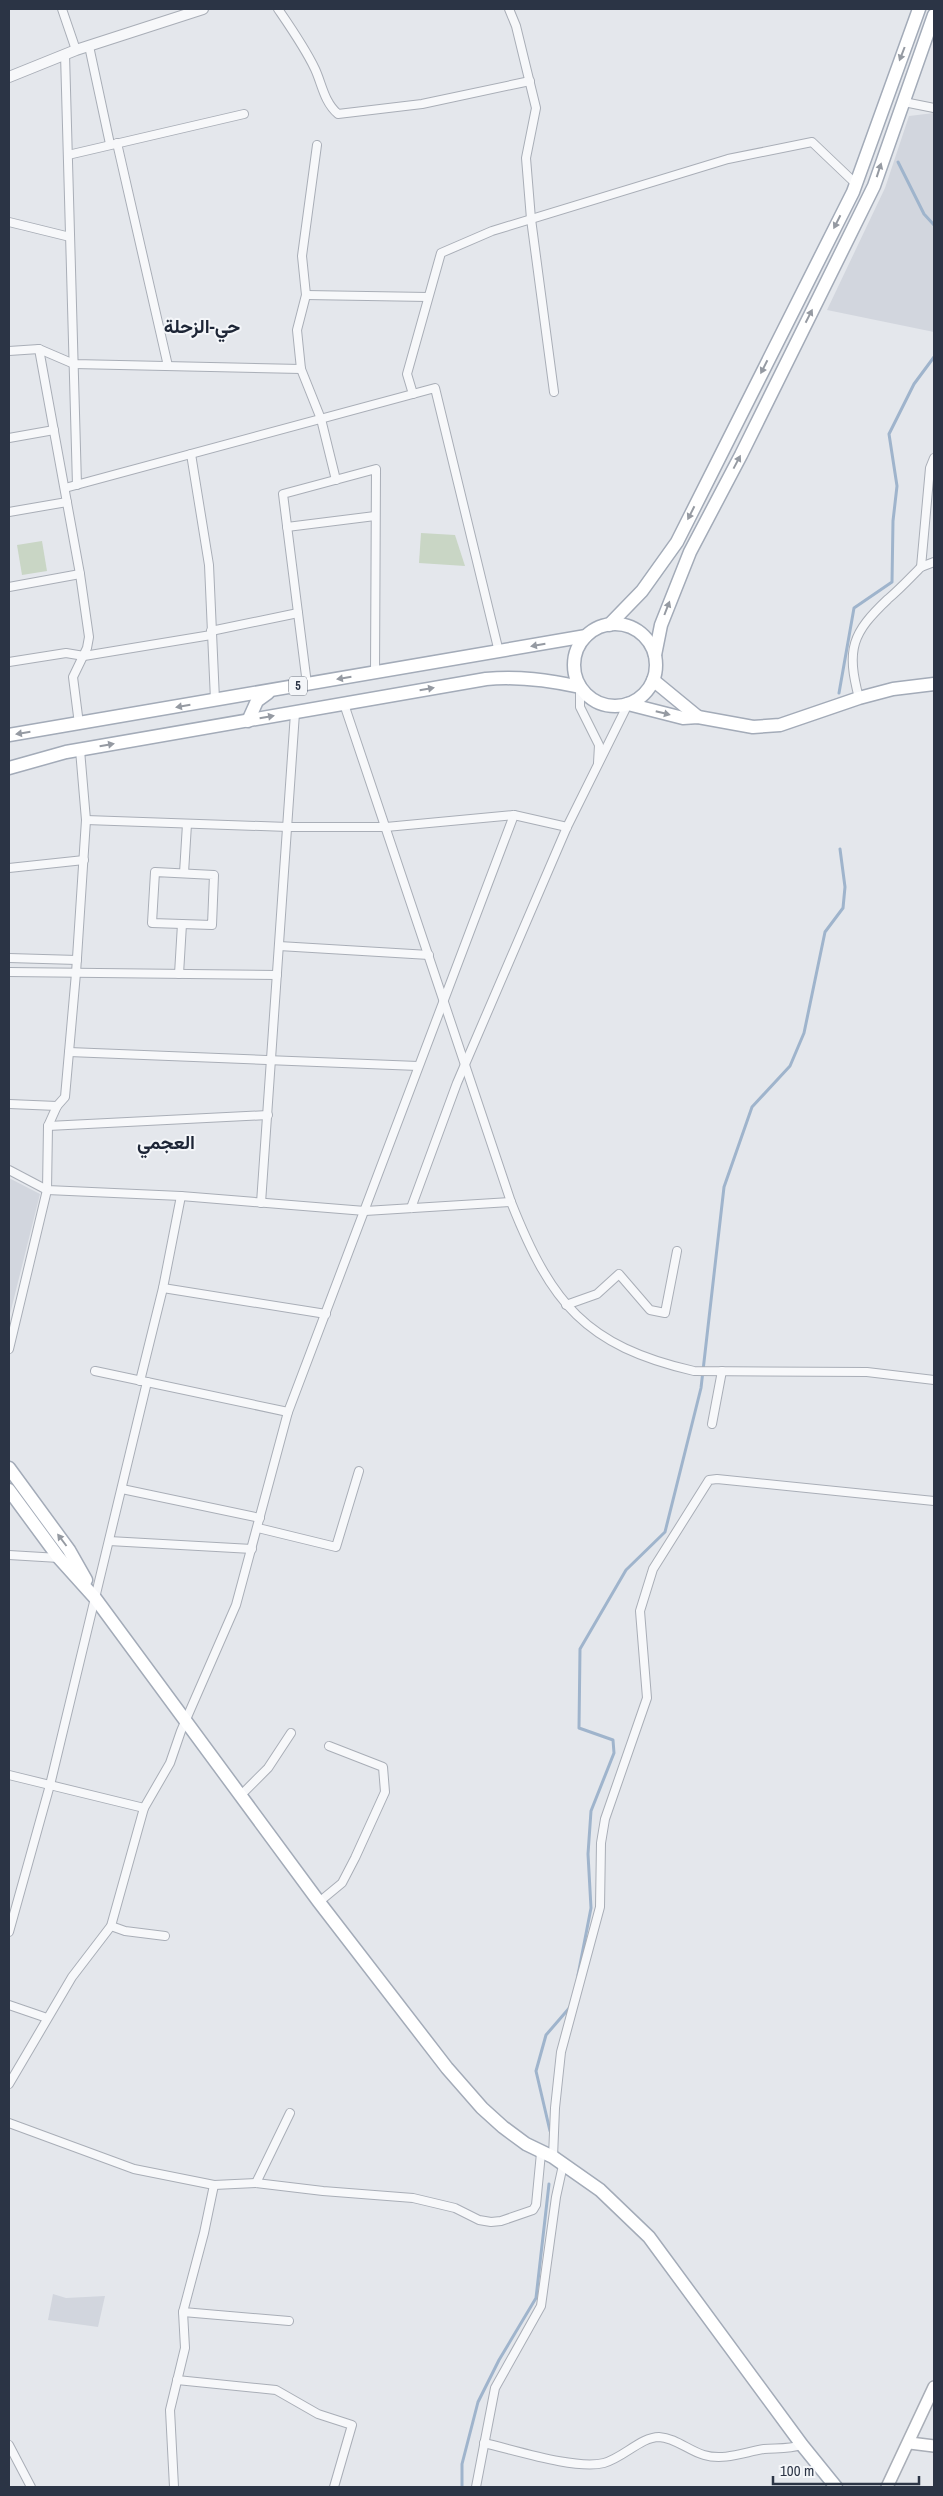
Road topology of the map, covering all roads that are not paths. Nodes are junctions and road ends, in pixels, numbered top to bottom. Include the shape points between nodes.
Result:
1 (62, 9) edge
2 (203, 9) edge
3 (278, 9) edge
4 (509, 9) edge
5 (919, 9) edge
6 (934, 15) edge
7 (89, 46) junction
8 (76, 50) junction
9 (65, 54) junction
10 (9, 77) edge
11 (530, 81) junction
12 (904, 102) junction
13 (934, 108) edge
14 (244, 114) dead end
15 (114, 144) junction
16 (316, 145) dead end
17 (68, 155) junction
18 (856, 183) junction
19 (531, 219) junction
20 (9, 222) edge
21 (70, 237) junction
22 (306, 295) junction
23 (428, 296) junction
24 (39, 349) junction
25 (9, 351) edge
26 (74, 364) junction
27 (168, 366) junction
28 (301, 369) junction
29 (554, 392) dead end
30 (413, 394) junction
31 (321, 419) junction
32 (54, 430) junction
33 (9, 438) edge
34 (191, 454) junction
35 (934, 458) edge
36 (336, 480) junction
37 (77, 485) junction
38 (65, 488) junction
39 (67, 502) junction
40 (9, 512) edge
41 (376, 516) junction
42 (287, 527) junction
43 (934, 562) edge
44 (921, 567) junction
45 (80, 574) junction
46 (9, 587) edge
47 (298, 613) junction
48 (609, 625) junction
49 (211, 633) junction
50 (586, 636) junction
51 (499, 652) junction
52 (655, 655) junction
53 (84, 656) junction
54 (9, 662) edge
55 (375, 672) junction
56 (653, 680) junction
57 (307, 684) junction
58 (934, 684) edge
59 (580, 687) junction
60 (275, 690) junction
61 (859, 698) junction
62 (215, 700) junction
63 (344, 704) junction
64 (628, 704) junction
65 (294, 713) junction
66 (698, 717) junction
67 (248, 721) junction
68 (79, 724) junction
69 (9, 735) edge
70 (80, 750) junction
71 (9, 768) edge
72 (598, 768) junction
73 (514, 814) junction
74 (86, 820) junction
75 (187, 824) junction
76 (288, 828) junction
77 (386, 828) junction
78 (567, 828) junction
79 (84, 860) junction
80 (9, 868) edge
81 (184, 874) junction
82 (182, 924) junction
83 (279, 946) junction
84 (429, 955) junction
85 (9, 958) edge
86 (77, 960) junction
87 (9, 972) edge
88 (76, 973) junction
89 (179, 974) junction
90 (277, 975) junction
91 (443, 996) junction
92 (69, 1052) junction
93 (272, 1060) junction
94 (466, 1062) junction
95 (418, 1066) junction
96 (9, 1104) edge
97 (57, 1106) junction
98 (268, 1115) junction
99 (48, 1126) junction
100 (9, 1170) edge
101 (47, 1190) junction
102 (181, 1196) junction
103 (511, 1202) junction
104 (262, 1203) junction
105 (411, 1208) junction
106 (365, 1211) junction
107 (677, 1251) dead end
108 (163, 1288) junction
109 (566, 1305) junction
110 (326, 1314) junction
111 (9, 1349) edge
112 (94, 1371) dead end
113 (722, 1371) junction
114 (934, 1380) edge
115 (144, 1381) junction
116 (288, 1412) junction
117 (712, 1424) dead end
118 (9, 1468) edge
119 (359, 1471) dead end
120 (706, 1472) dead end
121 (709, 1480) junction
122 (122, 1489) junction
123 (9, 1490) edge
124 (934, 1501) edge
125 (260, 1518) junction
126 (258, 1528) junction
127 (109, 1541) junction
128 (252, 1549) junction
129 (9, 1555) edge
130 (59, 1558) junction
131 (95, 1598) junction
132 (186, 1720) junction
133 (290, 1733) dead end
134 (329, 1746) dead end
135 (9, 1775) edge
136 (50, 1785) junction
137 (240, 1795) junction
138 (144, 1808) junction
139 (319, 1902) junction
140 (111, 1926) junction
141 (9, 1932) edge
142 (165, 1936) dead end
143 (9, 2005) edge
144 (46, 2018) junction
145 (9, 2084) edge
146 (290, 2113) dead end
147 (9, 2123) edge
148 (553, 2158) junction
149 (256, 2183) junction
150 (214, 2185) junction
151 (183, 2312) junction
152 (289, 2321) dead end
153 (177, 2380) junction
154 (934, 2387) edge
155 (484, 2443) junction
156 (910, 2443) junction
157 (9, 2445) edge
158 (802, 2445) junction
159 (934, 2446) edge
160 (31, 2487) edge
161 (174, 2487) edge
162 (334, 2487) edge
163 (476, 2487) edge
164 (836, 2487) edge
165 (887, 2487) edge

1 - 8 street
2 - 7 street
3 - 11 street via 338,114 422,104
4 - 11 street
5 -> 18 main road
6 - 12 main road
7 - 8 street
7 - 15 street
8 - 9 street
9 - 10 street
9 - 17 street
11 - 19 street via 536,108 526,158
12 - 13 street
52 -> 12 main road via 661,625 690,552 874,186
14 - 15 street
15 - 17 street
15 - 27 street
16 - 22 street via 302,256
17 - 21 street
18 - 19 street via 812,142 728,159
18 -> 48 main road via 677,542 642,591
19 - 23 street via 440,253
19 - 29 street
20 - 21 street
21 - 26 street
22 - 23 street
22 - 28 street via 297,330
23 - 30 street via 407,374
24 - 25 street
24 - 26 street
24 - 32 street
26 - 27 street
26 - 37 street
27 - 28 street
28 - 31 street
30 - 31 street
30 - 51 street via 435,388
31 - 34 street
31 - 36 street
32 - 33 street
32 - 38 street
34 - 37 street
34 - 49 street via 209,565
35 - 44 street via 930,468
36 - 41 street via 376,469
36 - 42 street via 283,494
37 - 38 street
38 - 39 street
39 - 40 street
39 - 45 street
41 - 42 street
41 - 55 street
42 - 47 street
43 - 44 street
44 - 61 street via 861,627 852,661
45 - 46 street
45 - 53 street via 88,637
47 - 49 street
47 - 57 street
48 - 50 main road
48 - 52 main road via 624,625 638,631 649,642
49 - 53 street
49 - 62 street
50 -> 51 main road, 5
50 - 59 main road via 574,660
51 - 55 main road, 5
52 - 56 main road
53 - 54 street via 66,653
53 - 68 street via 72,677
55 -> 57 main road, 5
56 - 64 main road via 643,695
56 - 66 main road
57 - 60 main road, 5
58 - 61 main road via 893,689
63 -> 59 main road, 5 via 516,676
59 - 64 main road via 601,704
59 - 72 street via 580,706 599,745
60 - 62 main road, 5
60 - 67 main road via 257,701
61 - 66 main road via 780,725 754,728
62 -> 68 main road, 5
63 - 65 main road, 5
63 - 77 street
64 -> 66 main road via 683,718
64 - 72 street
67 -> 65 main road, 5
65 - 76 street
70 -> 67 main road, 5
68 -> 69 main road, 5
70 - 71 main road, 5
70 - 74 street
72 - 78 street
73 - 77 street
73 - 78 street
73 - 91 street
74 - 75 street
74 - 79 street
75 - 76 street
75 - 81 street
76 - 77 street
76 - 83 street
77 - 84 street
78 - 94 street
79 - 80 street
79 - 86 street
81 - 82 street via 155,872 152,923
81 - 82 street via 214,875 212,926
82 - 89 street
83 - 84 street
83 - 90 street
84 - 91 street
85 - 86 street
86 - 88 street
87 - 88 street
88 - 89 street
88 - 92 street
89 - 90 street
90 - 93 street
91 - 94 street
91 - 95 street
92 - 93 street
92 - 97 street via 65,1096
93 - 95 street
93 - 98 street
94 - 103 street
94 - 105 street
95 - 106 street
96 - 97 street
97 - 99 street
98 - 99 street
98 - 104 street
99 - 101 street
100 - 101 street
101 - 102 street
101 - 111 street
102 - 104 street
102 - 108 street
103 - 105 street
103 - 109 street via 549,1284
104 - 106 street
105 - 106 street
106 - 110 street
107 - 109 street via 665,1314 650,1310 619,1274 597,1294
108 - 110 street
108 - 115 street
109 - 113 street via 597,1334 627,1351 694,1371
110 - 116 street
112 - 115 street
113 - 114 street via 867,1372
113 - 117 street
115 - 116 street
115 - 122 street
116 - 125 street
131 -> 118 main road via 69,1550
119 - 126 street via 336,1547
120 - 121 street
121 - 124 street
121 - 148 street via 653,1569 640,1610 647,1698 605,1819 601,1843 600,1907 561,2052
122 - 125 street
122 - 127 street
123 - 130 main road
125 - 126 street
126 - 128 street
127 - 128 street
127 - 131 street
128 - 132 street via 236,1605
129 - 130 street
130 - 131 main road
131 - 132 main road
131 - 136 street
132 - 137 main road
132 - 138 street via 170,1763
133 - 137 street via 268,1768
134 - 139 street via 383,1768 385,1792 342,1882
135 - 136 street
136 - 138 street
136 - 141 street
137 - 139 main road
138 - 140 street
139 - 148 main road via 447,2068 482,2108 503,2127
140 - 142 street
140 - 144 street
143 - 144 street
144 - 145 street
146 - 149 street
147 - 150 street via 134,2169
148 - 149 street via 536,2205 528,2213 512,2215 501,2221 479,2220 454,2208 413,2198
148 - 155 street via 556,2197 540,2306 495,2388
148 - 158 main road via 600,2190 649,2236
149 - 150 street
150 - 151 street
151 - 152 street
151 - 153 street via 185,2348
153 - 161 street via 170,2410
153 - 162 street via 276,2390 318,2414 352,2425
154 - 156 main road
155 - 158 street via 590,2464 616,2459 653,2438 670,2440 711,2457
155 - 163 street
156 - 159 main road
156 - 165 main road
157 - 160 street
158 - 164 main road

